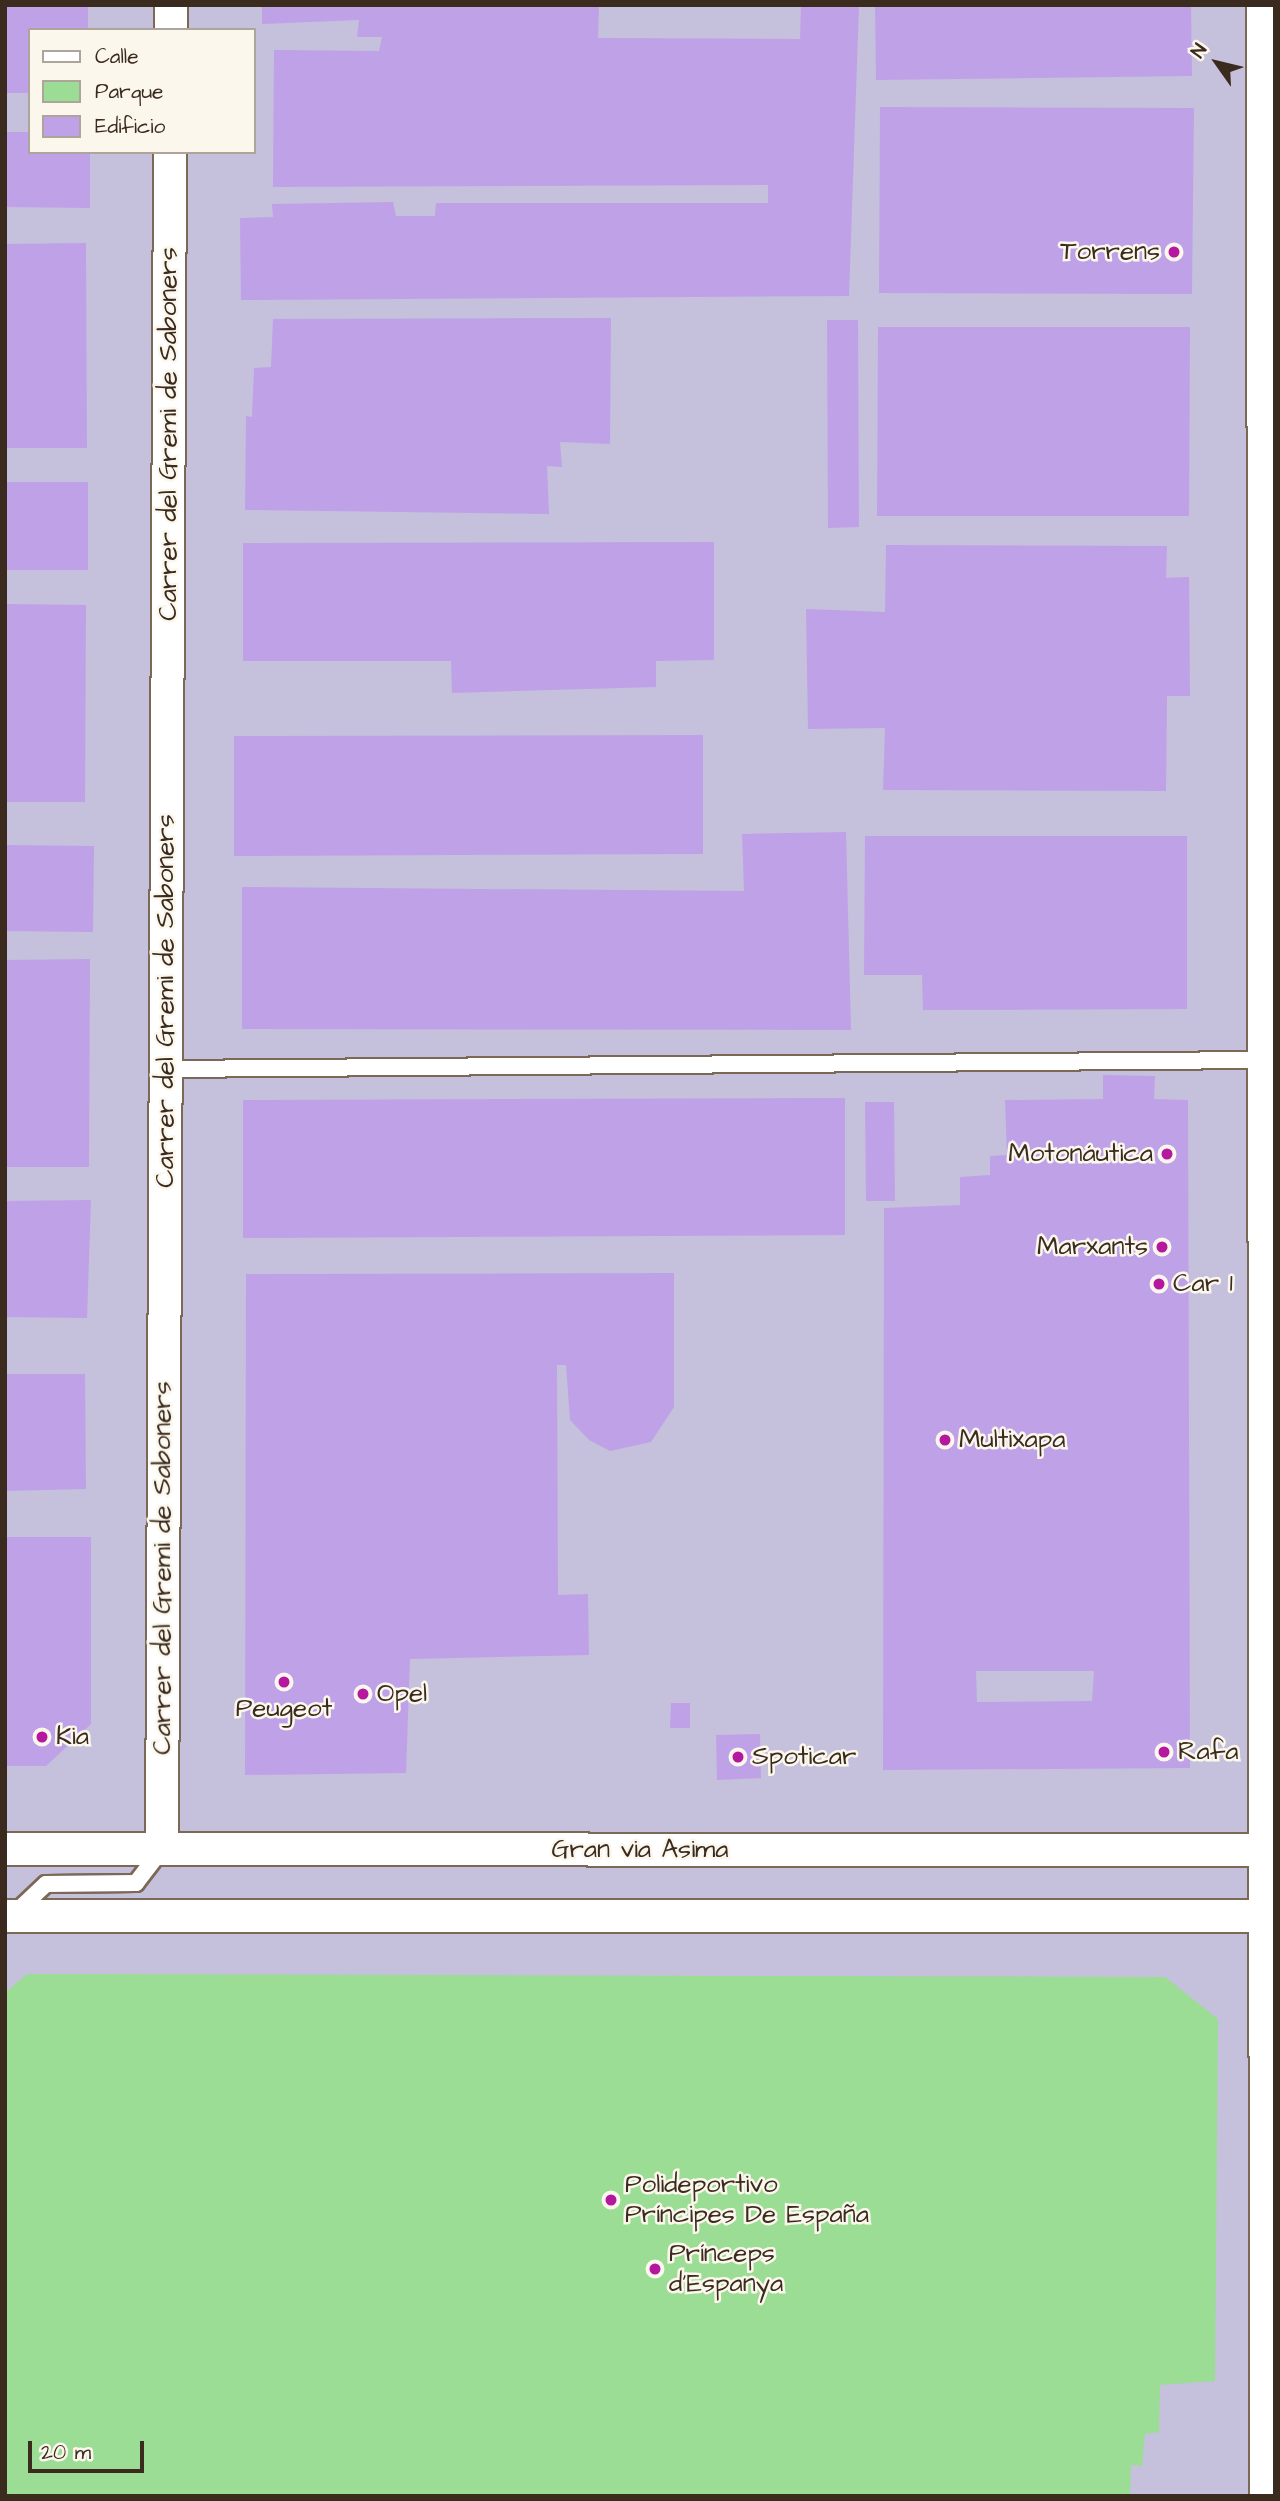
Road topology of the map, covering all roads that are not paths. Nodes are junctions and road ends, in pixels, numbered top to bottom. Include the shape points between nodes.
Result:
1 (171, 5) edge
2 (1263, 5) edge
3 (171, 28) edge
4 (170, 154) edge
5 (1269, 181) edge
6 (1269, 226) edge
7 (1269, 507) edge
8 (1269, 697) edge
9 (1269, 1029) edge
10 (1264, 1060) junction
11 (165, 1069) junction
12 (5, 1849) edge
13 (162, 1849) junction
14 (1272, 1850) edge
15 (9, 1916) edge
16 (1271, 1916) edge
17 (1270, 2016) edge
18 (1266, 2496) edge

1 - 3 street
2 - 5 street
4 - 11 street, Carrer del Gremi de Saboners
5 - 6 street
6 - 7 street
7 - 8 street
8 - 9 street
9 - 10 street
10 - 11 lane
10 - 14 street
11 - 13 street, Carrer del Gremi de Saboners
12 - 13 street, Gran via Asima
13 - 14 street, Gran via Asima
13 - 15 lane via 136,1883 46,1884
14 - 16 street
15 - 16 street
16 - 17 street
17 - 18 street

